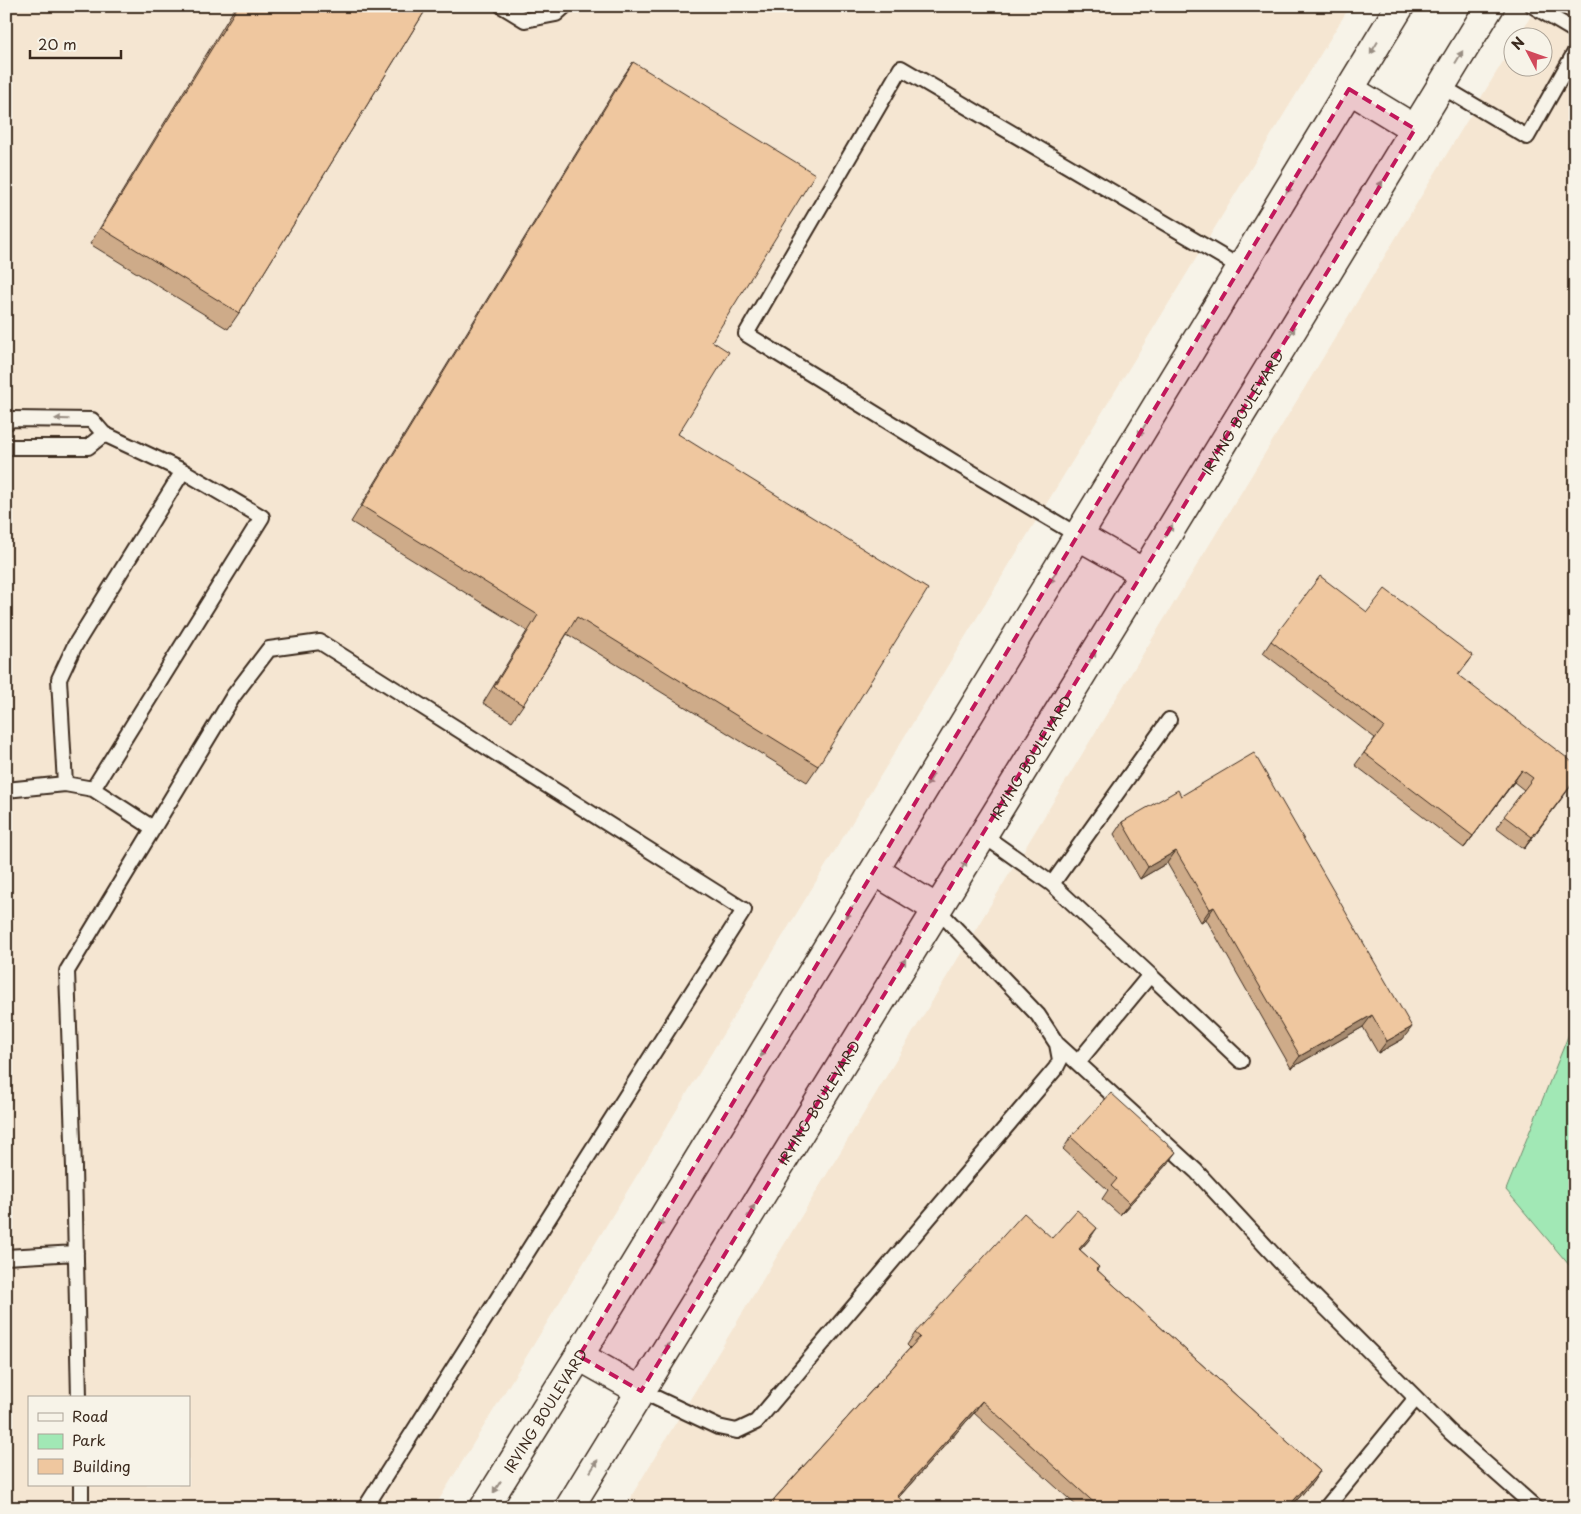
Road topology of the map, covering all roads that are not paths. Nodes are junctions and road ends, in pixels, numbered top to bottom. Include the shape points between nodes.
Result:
1 (502, 6) edge
2 (565, 6) edge
3 (1400, 6) edge
4 (1490, 6) edge
5 (1533, 6) edge
6 (1575, 31) edge
7 (1575, 52) edge
8 (1441, 86) junction
9 (1349, 89) junction
10 (1415, 129) junction
11 (1240, 267) junction
12 (6, 423) edge
13 (104, 434) junction
14 (6, 446) edge
15 (183, 471) junction
16 (1079, 536) junction
17 (1144, 572) junction
18 (1169, 720) dead end
19 (66, 784) junction
20 (93, 789) junction
21 (6, 790) edge
22 (154, 828) junction
23 (983, 835) junction
24 (875, 871) junction
25 (1052, 884) junction
26 (937, 909) junction
27 (1150, 975) junction
28 (1058, 1044) junction
29 (1242, 1061) dead end
30 (1078, 1062) junction
31 (76, 1253) junction
32 (6, 1257) edge
33 (579, 1356) junction
34 (641, 1391) junction
35 (79, 1396) edge
36 (1416, 1398) junction
37 (81, 1486) edge
38 (81, 1508) edge
39 (365, 1508) edge
40 (484, 1508) edge
41 (569, 1508) edge
42 (1326, 1508) edge
43 (1536, 1508) edge

1 - 2 lane via 525,20 556,14
3 -> 9 main road, IRVING BOULEVARD
8 -> 4 main road, IRVING BOULEVARD
5 - 6 lane
7 - 8 lane via 1527,137
8 - 10 main road, IRVING BOULEVARD
9 - 10 main road
9 -> 11 main road, IRVING BOULEVARD
17 -> 10 main road, IRVING BOULEVARD
11 -> 16 main road, IRVING BOULEVARD
11 - 16 lane via 902,68 746,334
13 -> 12 lane via 92,420 12,419
13 - 14 lane via 88,447
13 - 15 lane
15 - 19 lane via 74,647 59,679
15 - 20 lane via 262,517
16 - 17 main road
16 -> 24 main road, IRVING BOULEVARD
23 -> 17 main road, IRVING BOULEVARD
18 - 25 lane
19 - 20 lane
19 - 21 lane
20 - 22 lane
22 - 31 lane via 67,971
22 - 39 lane via 234,694 270,649 320,642 744,910
23 - 25 lane
26 -> 23 main road, IRVING BOULEVARD
24 - 26 main road
24 -> 33 main road, IRVING BOULEVARD
25 - 27 lane
26 - 28 lane via 1038,1015
34 -> 26 main road, IRVING BOULEVARD
27 - 29 lane
27 - 30 lane
28 - 30 lane
28 - 34 lane via 1060,1060 1056,1068 756,1422 737,1431 718,1427
30 - 36 lane via 1196,1171 1284,1266
31 - 32 lane
31 - 35 lane
33 - 34 main road
33 -> 40 main road, IRVING BOULEVARD
41 -> 34 main road, IRVING BOULEVARD
36 - 42 lane
36 - 43 lane
37 - 38 lane

